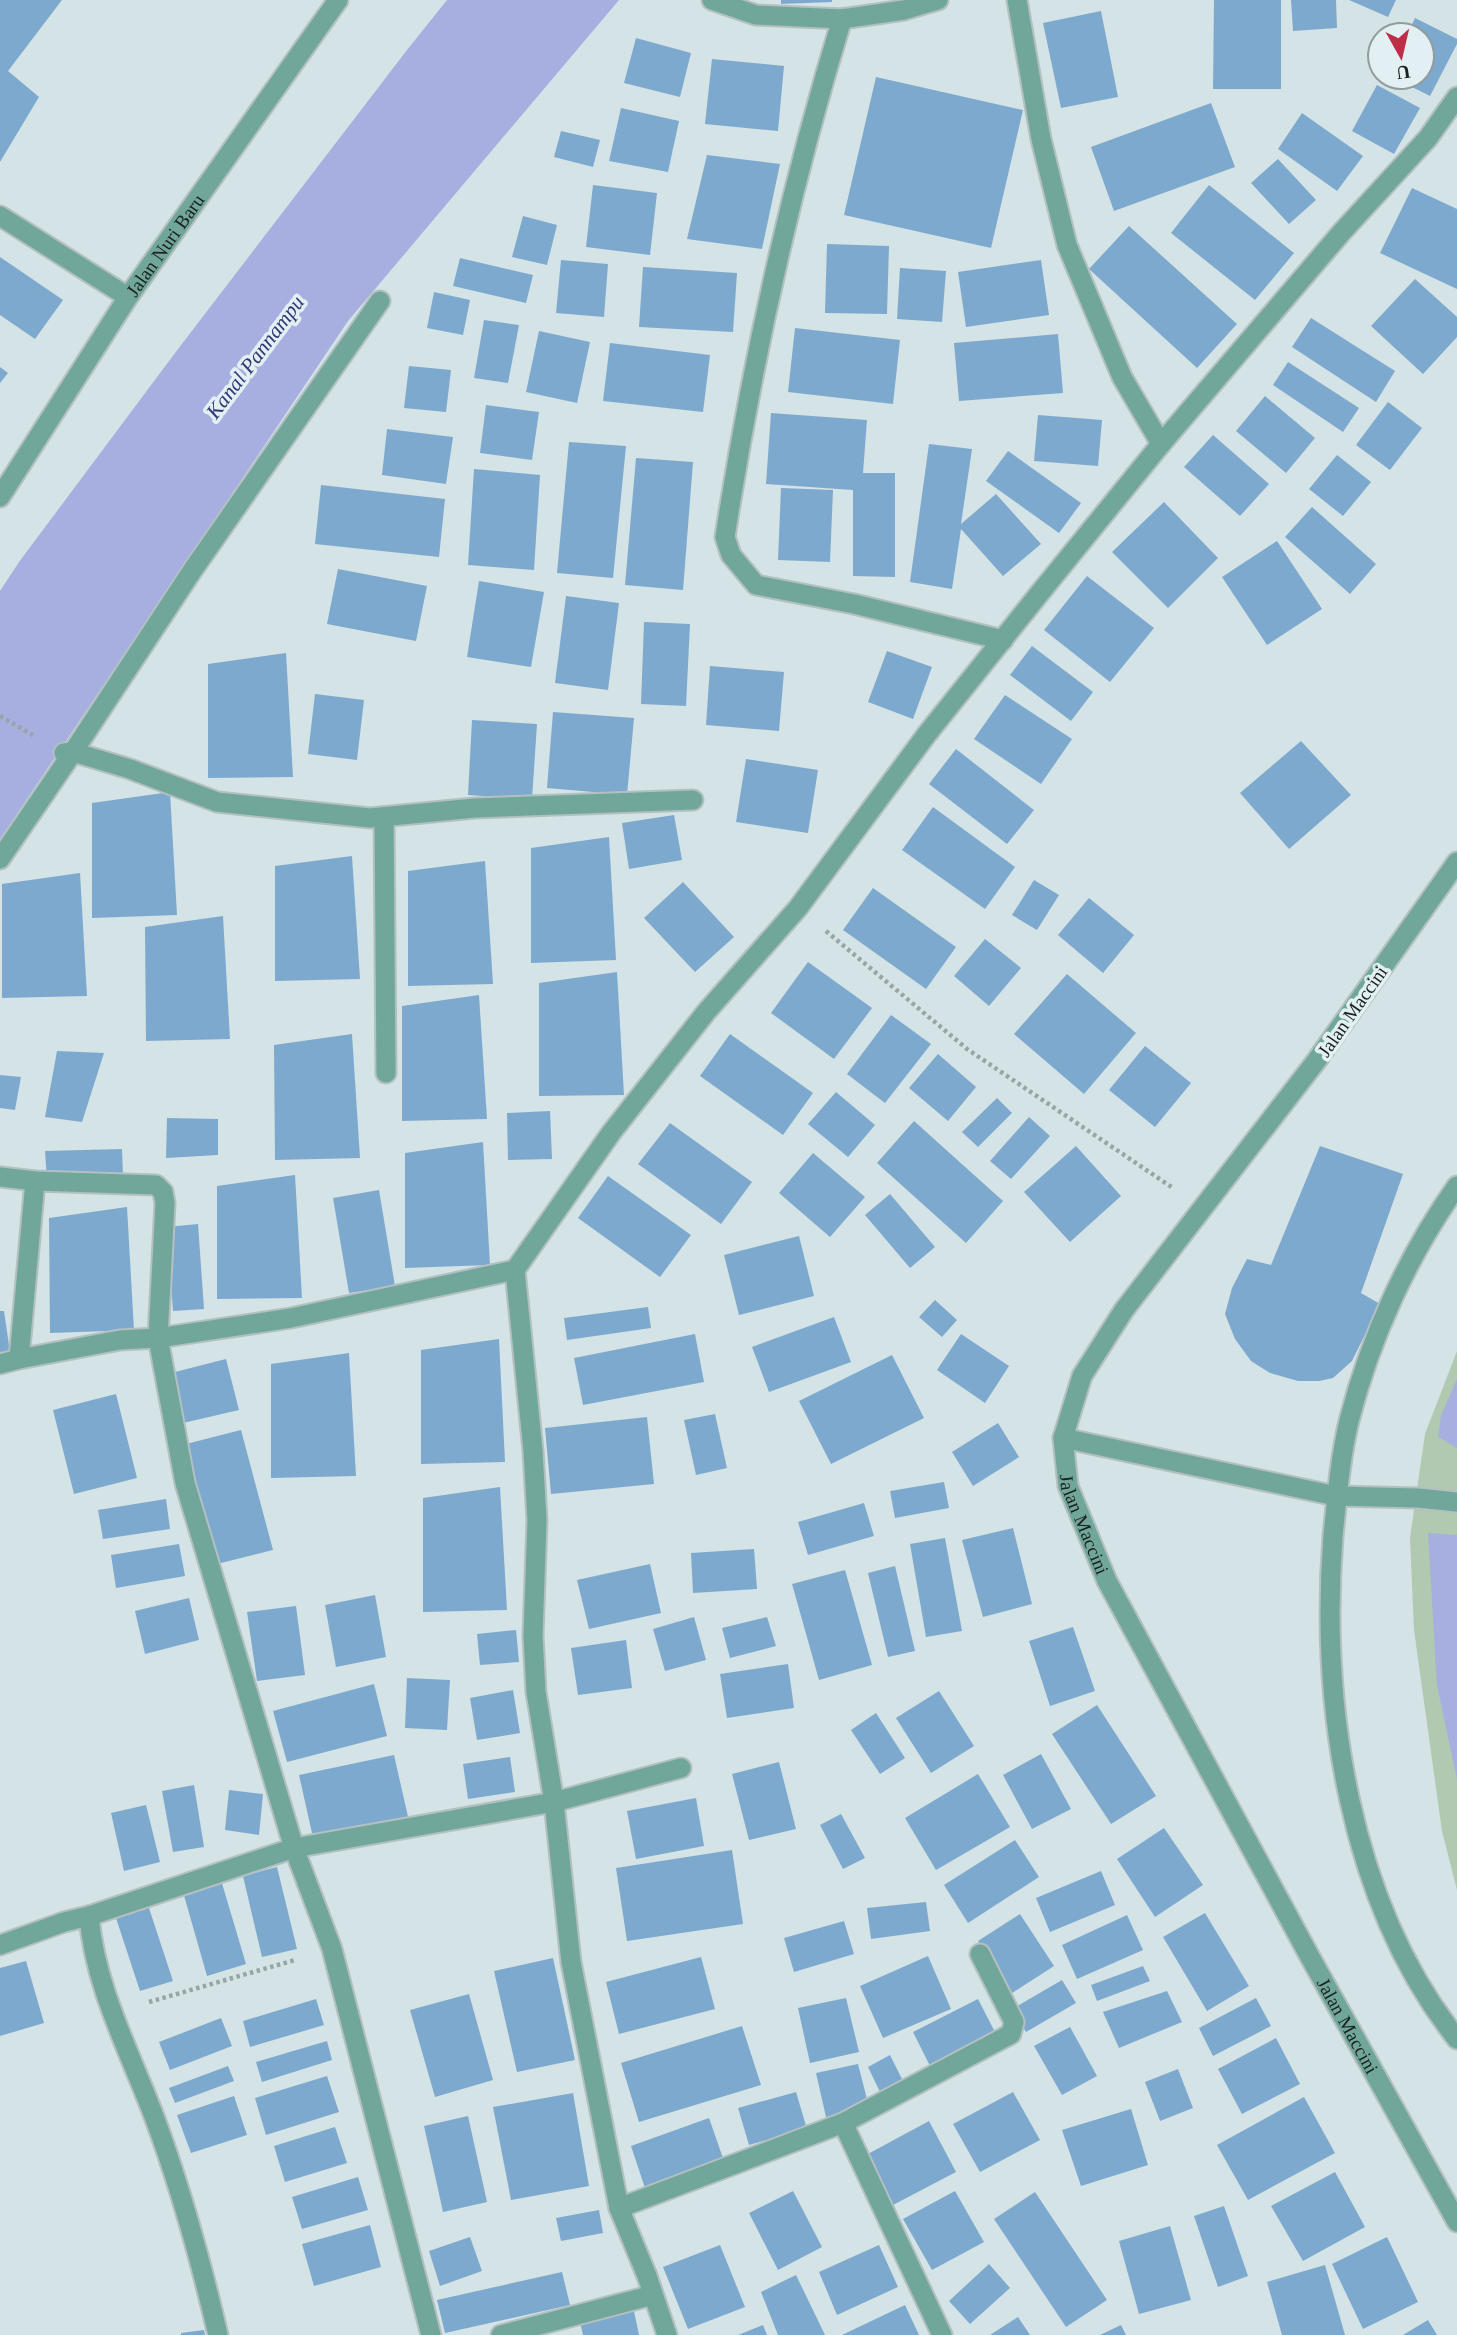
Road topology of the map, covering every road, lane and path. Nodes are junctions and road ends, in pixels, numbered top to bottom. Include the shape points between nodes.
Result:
1 (338, 0) edge
2 (712, 0) edge
3 (938, 0) edge
4 (1017, 0) edge
5 (842, 19) junction
6 (1457, 97) edge
7 (0, 216) edge
8 (128, 297) junction
9 (380, 301) dead end
10 (1161, 444) junction
11 (0, 497) edge
12 (1003, 640) junction
13 (68, 752) junction
14 (693, 800) dead end
15 (384, 817) junction
16 (0, 859) edge
17 (1457, 862) edge
18 (799, 908) junction
19 (386, 1073) dead end
20 (0, 1177) edge
21 (35, 1181) junction
22 (1457, 1186) edge
23 (1203, 1208) junction
24 (515, 1270) junction
25 (158, 1338) junction
26 (9, 1362) edge
27 (1063, 1438) junction
28 (1336, 1496) junction
29 (1457, 1502) edge
30 (681, 1768) dead end
31 (554, 1802) junction
32 (294, 1848) junction
33 (89, 1916) junction
34 (0, 1945) edge
35 (332, 1950) junction
36 (980, 1954) dead end
37 (111, 2013) junction
38 (1457, 2039) edge
39 (843, 2123) junction
40 (619, 2208) junction
41 (1457, 2222) edge
42 (653, 2295) junction
43 (218, 2335) edge
44 (430, 2335) edge
45 (501, 2335) edge
46 (667, 2335) edge
47 (942, 2335) edge

1 - 8 street, Jalan Nuri Baru
2 - 5 street via 756,15
3 - 5 street
4 - 10 street via 1041,139 1067,245 1122,377
5 - 12 street via 802,155 759,343 725,537 731,555 757,585
6 - 10 street via 1428,138 1340,233
7 - 8 street
8 - 11 street, Jalan Nuri Baru
9 - 13 street
10 - 12 street
12 - 18 street via 927,734
13 - 15 street via 130,769 217,802
13 - 16 street
14 - 15 street via 475,808
15 - 19 street
17 - 23 street, Jalan Maccini via 1317,1060
18 - 23 path via 967,1049
18 - 24 street via 707,1011 611,1133
20 - 21 street
21 - 25 street via 156,1185 163,1192
21 - 26 street
22 - 28 street via 1411,1262 1372,1350 1350,1419
23 - 27 street, Jalan Maccini via 1124,1310 1082,1376
24 - 25 street via 290,1318
24 - 31 street via 537,1520 536,1692
25 - 26 street via 120,1340
25 - 32 street via 185,1483
27 - 28 street
27 - 41 street, Jalan Maccini via 1068,1486 1107,1581
28 - 29 street
28 - 38 street via 1331,1657 1353,1810 1389,1922 1416,1979
30 - 31 street
31 - 32 street
31 - 40 street via 571,1962
32 - 33 street
32 - 35 street
33 - 34 street
33 - 37 street
35 - 37 path
35 - 44 street
36 - 39 street via 1014,2022 1011,2034
37 - 43 street via 156,2121
39 - 40 street
39 - 47 street
40 - 42 street
42 - 45 street
42 - 46 street

